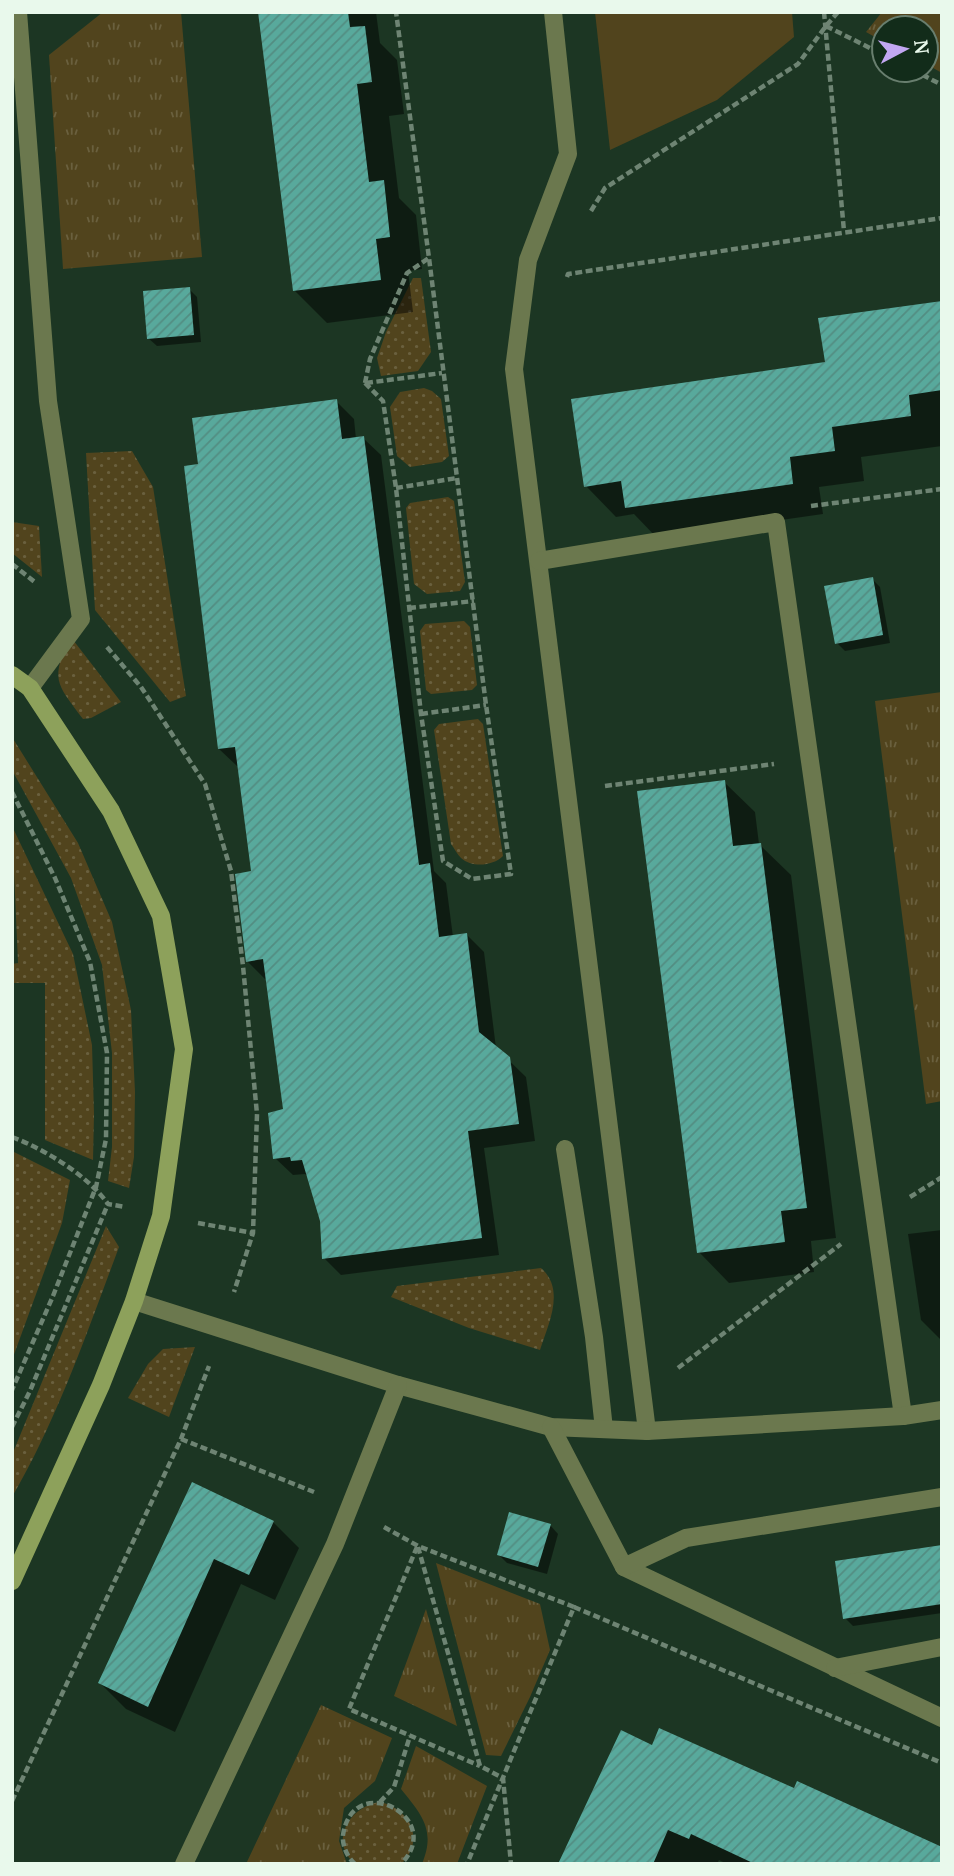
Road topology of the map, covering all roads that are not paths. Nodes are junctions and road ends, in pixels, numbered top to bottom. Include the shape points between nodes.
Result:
1 (18, 12) edge
2 (553, 12) edge
3 (539, 561) junction
4 (12, 674) edge
5 (30, 688) junction
6 (565, 1149) dead end
7 (134, 1301) junction
8 (398, 1385) junction
9 (942, 1410) edge
10 (902, 1416) junction
11 (551, 1427) junction
12 (604, 1429) junction
13 (648, 1431) junction
14 (942, 1497) edge
15 (624, 1567) junction
16 (14, 1571) edge
17 (942, 1647) edge
18 (835, 1668) junction
19 (942, 1718) edge
20 (184, 1864) edge

1 - 5 street via 48,401 82,619
2 - 3 street via 568,154 528,260 514,369
3 - 10 street via 776,522
3 - 13 street
4 - 5 street
5 - 7 street via 111,811 161,916 184,1049 161,1216
6 - 12 street
7 - 8 street
7 - 16 street via 101,1385
8 - 11 street
8 - 20 street via 335,1544
9 - 10 street
10 - 13 street
11 - 12 street
11 - 15 street
12 - 13 street
14 - 15 street via 686,1538
15 - 18 street
17 - 18 street
18 - 19 street

